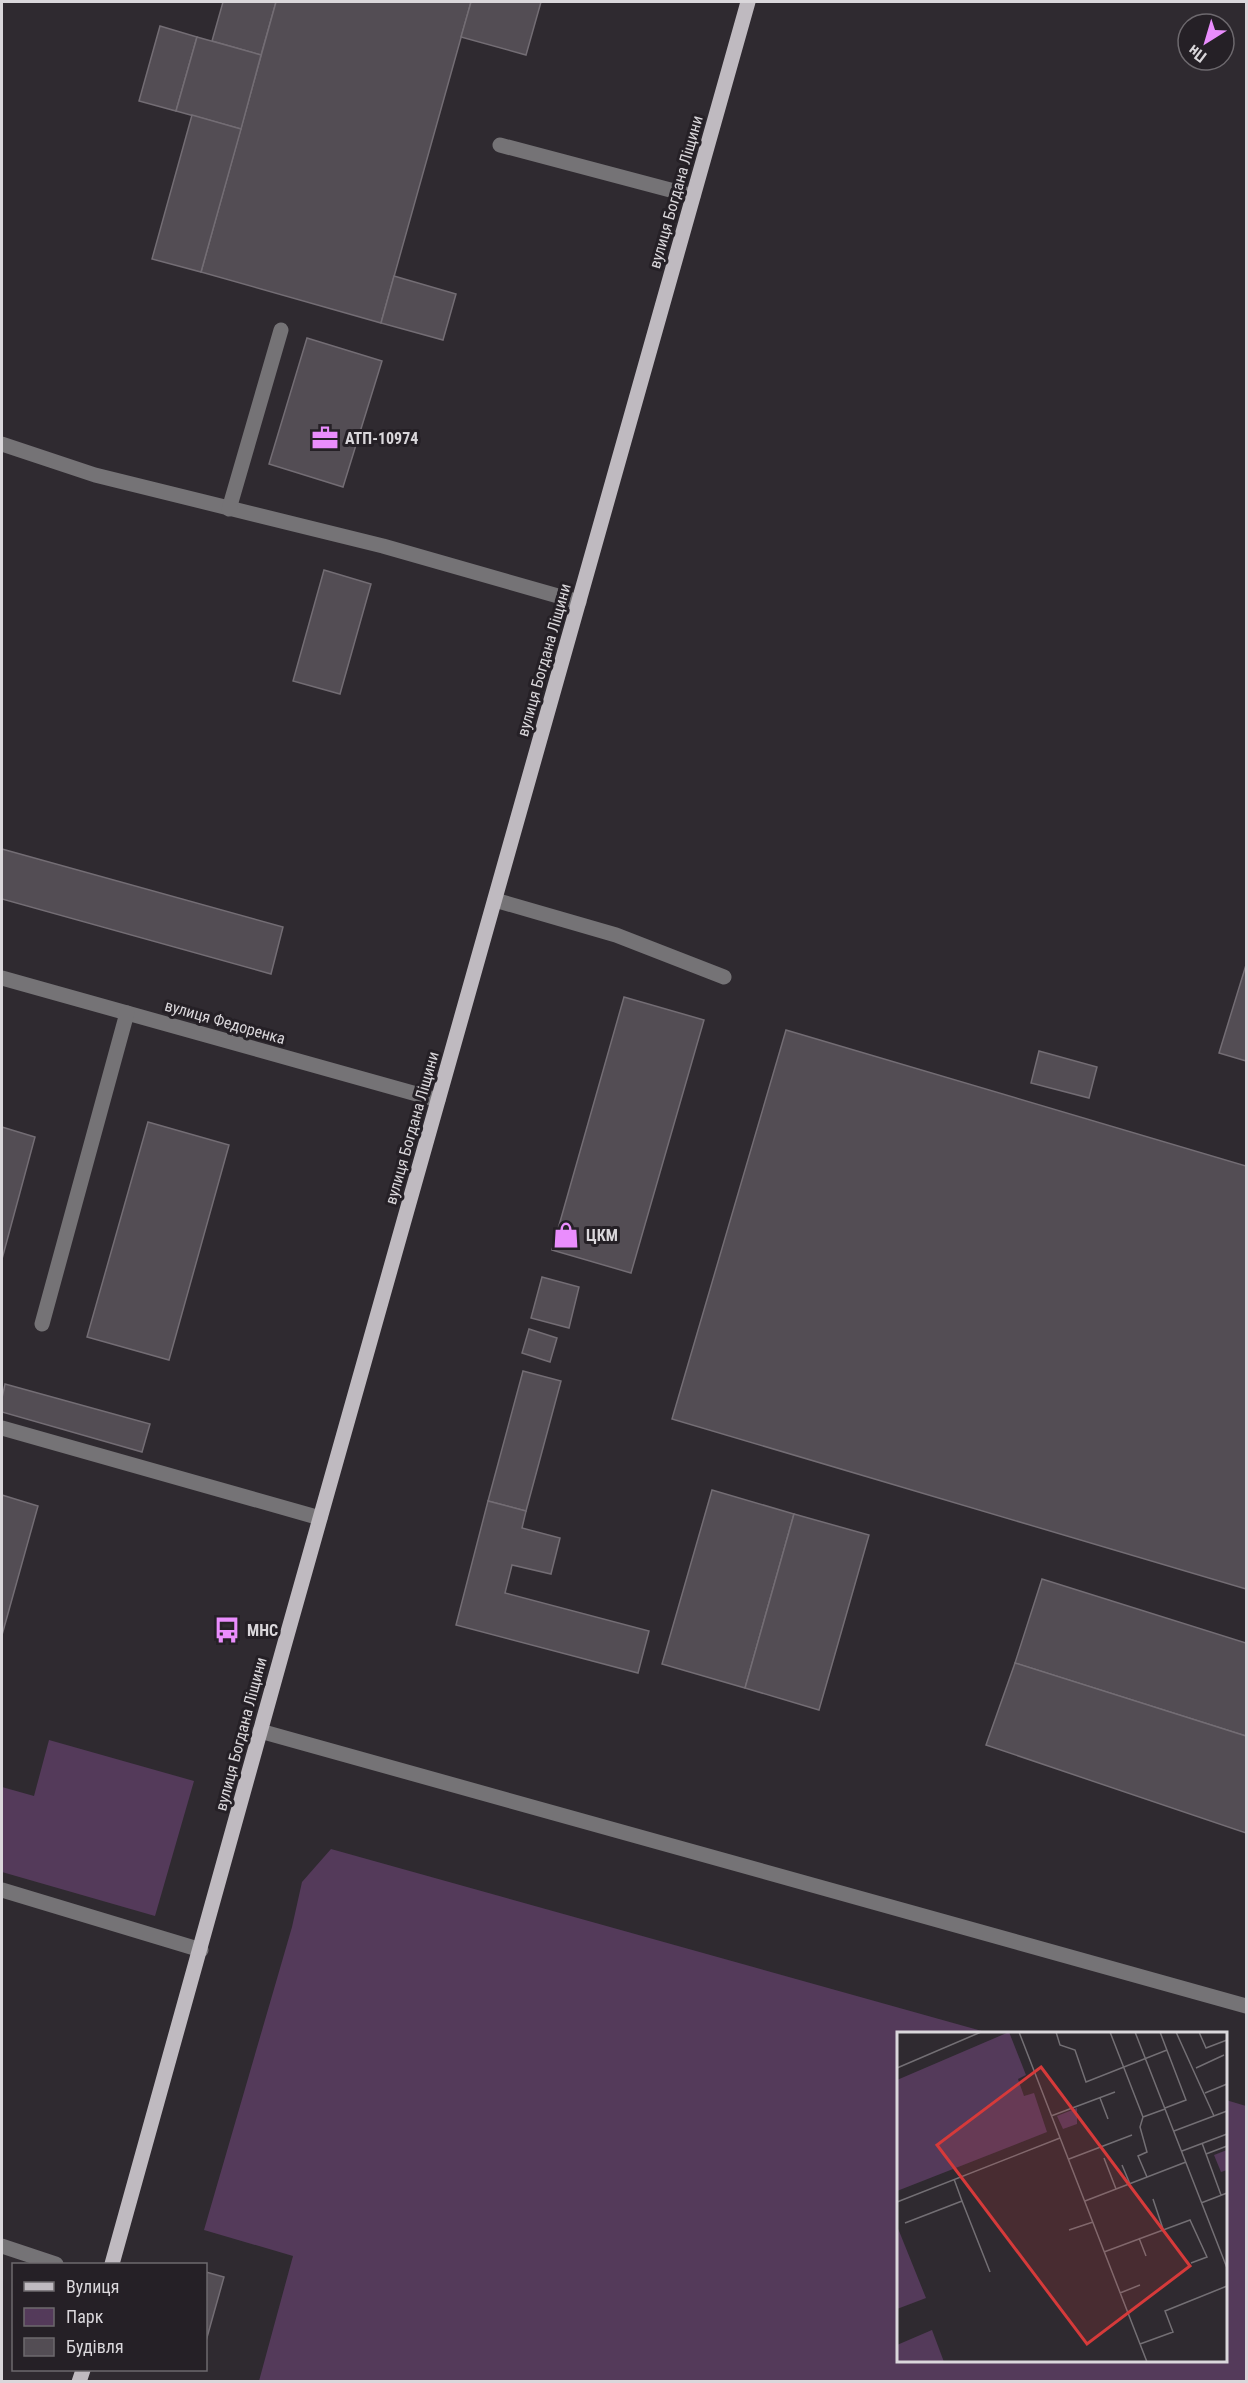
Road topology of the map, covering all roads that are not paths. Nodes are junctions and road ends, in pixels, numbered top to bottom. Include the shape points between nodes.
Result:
1 (748, 2) edge
2 (500, 145) dead end
3 (693, 196) junction
4 (281, 330) dead end
5 (2, 444) edge
6 (229, 509) junction
7 (579, 602) junction
8 (495, 900) junction
9 (2, 978) edge
10 (724, 978) dead end
11 (127, 1013) junction
12 (438, 1100) junction
13 (42, 1324) dead end
14 (2, 1428) edge
15 (320, 1518) junction
16 (260, 1731) junction
17 (2, 1890) edge
18 (201, 1950) junction
19 (1246, 2006) edge
20 (2, 2247) edge
21 (50, 2263) edge
22 (113, 2263) edge

1 - 3 main road, вулиця Богдана Ліщини
2 - 3 street
3 - 7 main road, вулиця Богдана Ліщини
4 - 6 street
5 - 6 street via 95,476
6 - 7 street via 383,546
7 - 8 main road, вулиця Богдана Ліщини
8 - 10 street via 616,935
8 - 12 main road, вулиця Богдана Ліщини
9 - 11 street, вулиця Федоренка
11 - 12 street, вулиця Федоренка
11 - 13 street
12 - 15 main road, вулиця Богдана Ліщини
14 - 15 street
15 - 16 main road, вулиця Богдана Ліщини
16 - 18 main road, вулиця Богдана Ліщини
16 - 19 street
17 - 18 street
18 - 22 main road, вулиця Богдана Ліщини
20 - 21 street

